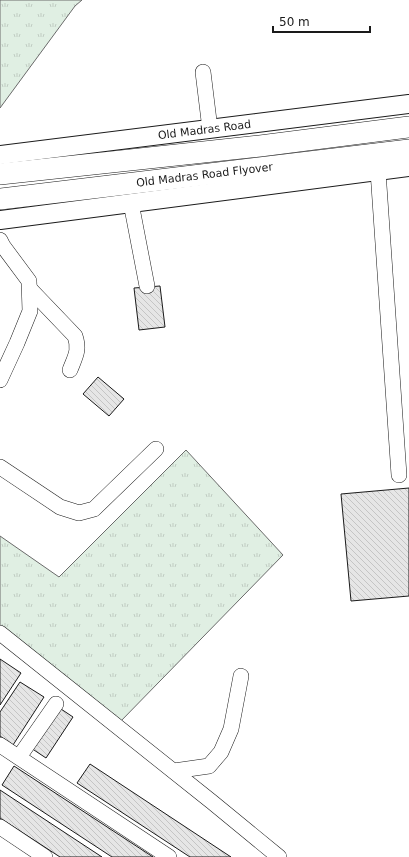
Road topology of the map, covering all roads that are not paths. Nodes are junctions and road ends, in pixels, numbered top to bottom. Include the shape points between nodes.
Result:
1 (203, 72) dead end
2 (409, 104) edge
3 (409, 127) edge
4 (210, 128) junction
5 (409, 150) edge
6 (0, 155) edge
7 (409, 167) edge
8 (378, 171) junction
9 (0, 174) edge
10 (0, 199) edge
11 (131, 203) junction
12 (0, 220) edge
13 (0, 240) edge
14 (147, 286) dead end
15 (30, 289) junction
16 (70, 370) dead end
17 (0, 380) edge
18 (156, 449) dead end
19 (0, 467) edge
20 (399, 475) dead end
21 (0, 633) edge
22 (241, 676) dead end
23 (56, 704) dead end
24 (0, 745) edge
25 (19, 757) junction
26 (0, 759) edge
27 (174, 772) junction
28 (0, 827) edge
29 (45, 857) edge
30 (169, 857) edge
31 (279, 857) edge

1 - 4 street
2 - 4 main road, Old Madras Road
3 - 9 highway, Old Madras Road Flyover
4 - 6 main road, Old Madras Road
5 - 10 highway, Old Madras Road Flyover
7 - 8 main road
8 - 11 main road
8 - 20 street
11 - 12 main road
11 - 14 street
13 - 15 street via 29,281
15 - 16 street via 75,336 78,344 77,353
15 - 17 street via 30,312
18 - 19 street via 94,509 79,513 60,507
21 - 27 street
22 - 27 street via 231,729 221,752 209,766
23 - 25 street
24 - 25 street
25 - 26 street
25 - 30 street
27 - 31 street
28 - 29 street

